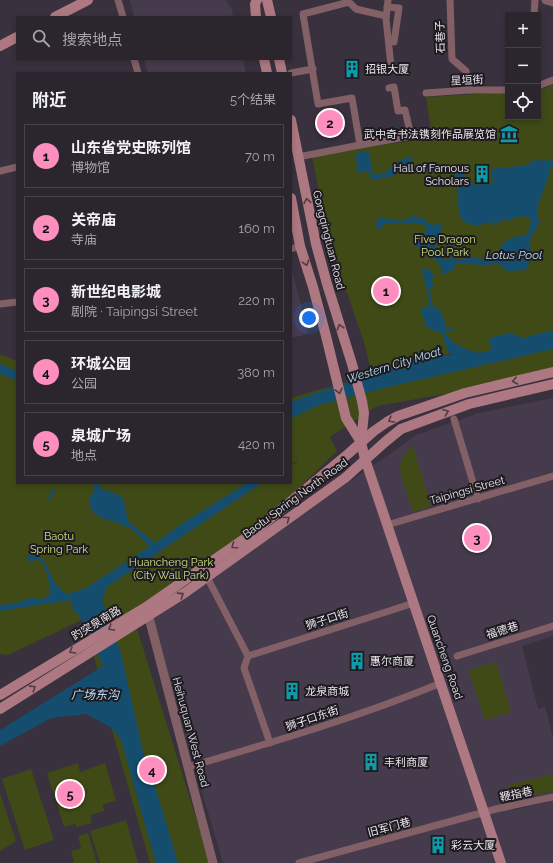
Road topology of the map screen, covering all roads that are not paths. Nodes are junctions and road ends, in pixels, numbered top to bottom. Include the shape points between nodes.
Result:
1 (88, 0) edge
2 (118, 0) edge
3 (257, 0) edge
4 (267, 0) edge
5 (450, 0) edge
6 (535, 0) edge
7 (546, 0) edge
8 (553, 2) edge
9 (387, 3) edge
10 (534, 12) edge
11 (57, 16) edge
12 (123, 16) edge
13 (256, 16) edge
14 (271, 16) edge
15 (386, 16) junction
16 (16, 37) edge
17 (394, 42) dead end
18 (0, 46) edge
19 (134, 60) edge
20 (264, 60) edge
21 (279, 60) edge
22 (391, 66) dead end
23 (312, 69) junction
24 (138, 72) edge
25 (267, 72) edge
26 (282, 72) edge
27 (292, 74) edge
28 (553, 80) edge
29 (541, 85) edge
30 (389, 88) dead end
31 (469, 90) junction
32 (505, 90) edge
33 (426, 93) dead end
34 (292, 125) edge
35 (360, 145) junction
36 (298, 158) junction
37 (16, 167) edge
38 (0, 171) edge
39 (292, 208) edge
40 (296, 248) edge
41 (16, 302) edge
42 (0, 304) edge
43 (553, 372) edge
44 (553, 384) edge
45 (454, 419) dead end
46 (361, 442) junction
47 (366, 459) junction
48 (553, 476) edge
49 (478, 499) junction
50 (387, 525) junction
51 (207, 577) junction
52 (414, 603) junction
53 (147, 611) junction
54 (553, 626) edge
55 (89, 647) junction
56 (248, 656) junction
57 (457, 656) dead end
58 (441, 683) junction
59 (0, 695) edge
60 (0, 709) edge
61 (270, 743) junction
62 (188, 767) junction
63 (553, 797) edge
64 (484, 812) junction
65 (213, 863) edge
66 (299, 863) edge
67 (501, 863) edge

1 - 11 main road
2 - 12 street
3 - 13 main road
4 - 14 main road
5 - 31 street, 石巷子 via 452,59 466,71
6 - 10 street
7 - 8 street
9 - 15 street
9 - 17 street via 399,8
15 - 22 street
15 - 23 street via 356,10 349,2 303,14
16 - 18 main road
19 - 24 street
20 - 25 main road
21 - 26 main road
23 - 27 street
23 - 35 street via 318,104 352,98
28 - 29 street
30 - 35 street via 394,87 398,111 406,110 411,136
31 - 32 street, 星垣街
31 - 33 street, 星垣街
34 - 36 main road, Gongqingtuan Road
35 - 36 street
46 -> 36 main road, Gongqingtuan Road via 364,412 362,401 316,244
37 - 38 street
39 - 40 main road
40 -> 46 main road via 319,309 346,418
41 - 42 street
43 -> 46 main road, Baotu Spring North Road via 465,393 398,416
47 -> 44 main road, Baotu Spring North Road via 401,429 469,404
45 - 49 street
46 - 47 main road, Quancheng Road
46 -> 53 main road, Baotu Spring North Road via 254,532
47 - 50 main road, Quancheng Road
51 -> 47 main road, Baotu Spring North Road via 345,478
48 - 49 street, Taipingsi Street
49 - 50 street, Taipingsi Street
50 - 52 main road, Quancheng Road
53 -> 51 main road, Baotu Spring North Road via 186,592
51 - 56 street
52 - 56 street, 狮子口街
52 - 58 main road, Quancheng Road
53 - 55 main road, 趵突泉南路
53 - 62 street, Heihuquan West Road
54 - 57 street, 福德巷
55 -> 59 main road, 趵突泉南路
60 -> 55 main road
56 - 61 street via 244,668
58 - 61 street, 狮子口东街
58 - 64 main road, Quancheng Road
61 - 62 street, 狮子口东街
62 - 65 street, Heihuquan West Road
63 - 64 street, 鞭指巷
64 - 66 street, 旧军门巷
64 - 67 main road, Quancheng Road

